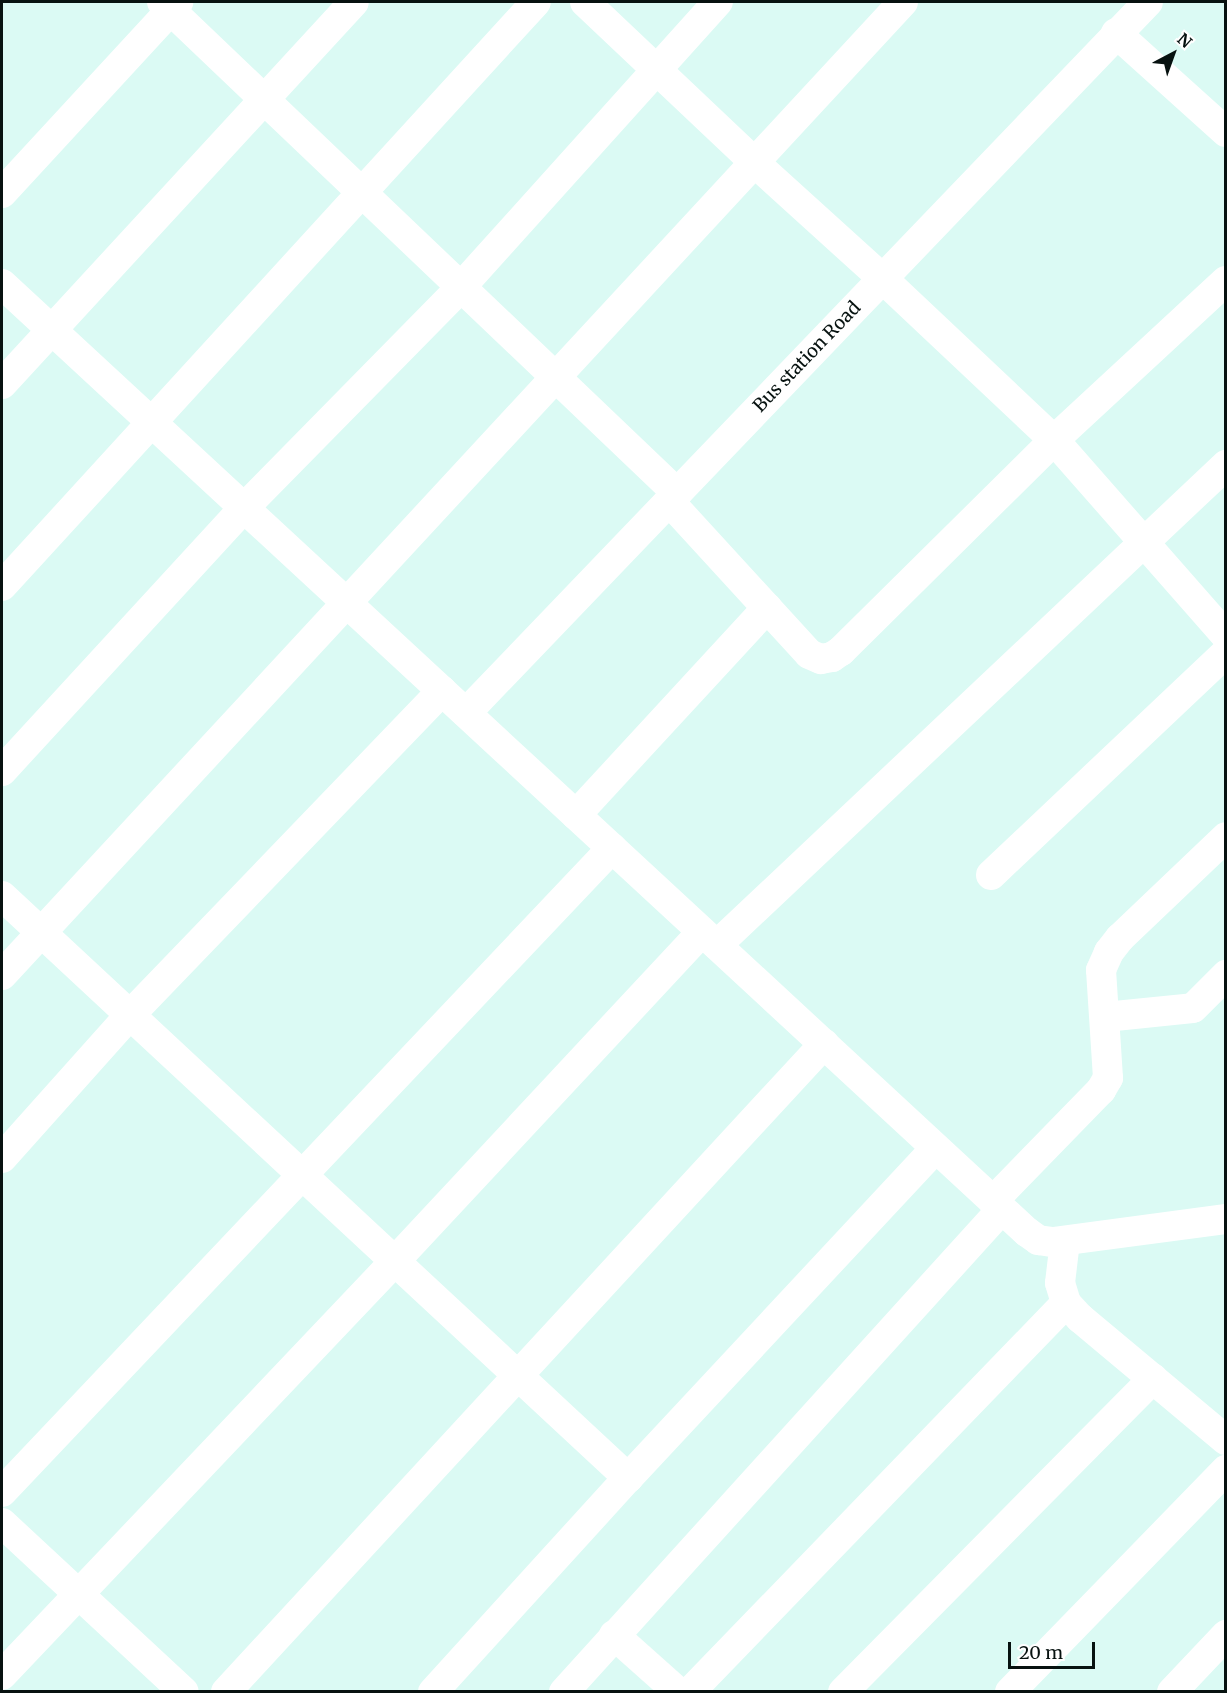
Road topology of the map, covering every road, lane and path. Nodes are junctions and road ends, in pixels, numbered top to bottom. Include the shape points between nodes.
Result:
1 (354, 2) edge
2 (536, 2) edge
3 (585, 2) edge
4 (718, 2) edge
5 (903, 2) edge
6 (170, 4) edge
7 (1137, 5) edge
8 (1116, 33) junction
9 (657, 70) junction
10 (265, 100) junction
11 (1226, 132) edge
12 (754, 162) junction
13 (362, 192) junction
14 (2, 193) edge
15 (882, 278) junction
16 (1226, 281) edge
17 (2, 284) edge
18 (461, 287) junction
19 (52, 330) junction
20 (555, 376) junction
21 (2, 384) edge
22 (152, 423) junction
23 (1054, 440) junction
24 (1226, 465) edge
25 (673, 497) junction
26 (244, 508) junction
27 (1143, 543) junction
28 (2, 586) edge
29 (347, 603) junction
30 (767, 608) junction
31 (1226, 636) edge
32 (1226, 653) edge
33 (442, 691) junction
34 (466, 713) junction
35 (2, 771) edge
36 (576, 815) junction
37 (1226, 837) edge
38 (612, 848) junction
39 (990, 875) dead end
40 (2, 896) edge
41 (41, 932) junction
42 (709, 938) junction
43 (2, 975) edge
44 (1226, 975) edge
45 (130, 1016) junction
46 (1106, 1017) junction
47 (824, 1044) junction
48 (936, 1148) junction
49 (2, 1158) edge
50 (303, 1175) junction
51 (997, 1205) junction
52 (1226, 1219) edge
53 (1065, 1240) junction
54 (395, 1261) junction
55 (1066, 1303) junction
56 (518, 1376) junction
57 (1153, 1379) junction
58 (1226, 1440) edge
59 (1226, 1470) edge
60 (628, 1478) junction
61 (2, 1492) edge
62 (2, 1523) edge
63 (78, 1594) junction
64 (614, 1635) junction
65 (1226, 1635) edge
66 (2, 1675) edge
67 (184, 1692) edge
68 (226, 1692) edge
69 (433, 1692) edge
70 (564, 1692) edge
71 (678, 1692) edge
72 (690, 1692) edge
73 (843, 1692) edge
74 (1010, 1692) edge
75 (1172, 1692) edge

1 - 10 street
2 - 13 street
3 - 9 street
4 - 9 street
5 - 12 street
6 - 10 street
6 - 14 street
7 - 8 street, Bus station Road
8 - 11 street
8 - 15 street, Bus station Road
9 - 12 street
9 - 18 street
10 - 13 street
10 - 19 street
12 - 15 street
12 - 20 street
13 - 18 street
13 - 22 street
15 - 23 street
15 - 25 street, Bus station Road
16 - 23 street
17 - 19 street
18 - 20 street
18 - 26 street
19 - 21 street
19 - 22 street
20 - 25 street
20 - 29 street
22 - 26 street
22 - 28 street
23 - 27 street
23 - 30 street via 832,657 821,659 809,654
24 - 27 street
25 - 30 street
25 - 34 street, Bus station Road
26 - 29 street
26 - 35 street
27 - 31 street
27 - 42 street
29 - 33 street
29 - 41 street
30 - 36 street
32 - 39 street
33 - 34 street
33 - 45 street
34 - 36 street
36 - 38 street
37 - 46 street via 1109,952 1101,970
38 - 42 street
38 - 50 street
40 - 41 street
41 - 43 street
41 - 45 street
42 - 47 street
42 - 54 street
44 - 46 street via 1193,1008
45 - 49 street
45 - 50 street
46 - 51 street via 1108,1078
47 - 48 street
47 - 56 street
48 - 51 street
48 - 60 street
50 - 54 street
50 - 61 street
51 - 53 street via 1038,1240
51 - 64 street
52 - 53 street
53 - 55 street via 1060,1283
54 - 56 street
54 - 63 street
55 - 57 street
55 - 72 street
56 - 60 street
56 - 68 street
57 - 58 street
57 - 73 street
59 - 74 street
60 - 69 street
62 - 63 street
63 - 66 street
63 - 67 street
64 - 70 street
64 - 71 street
65 - 75 street

